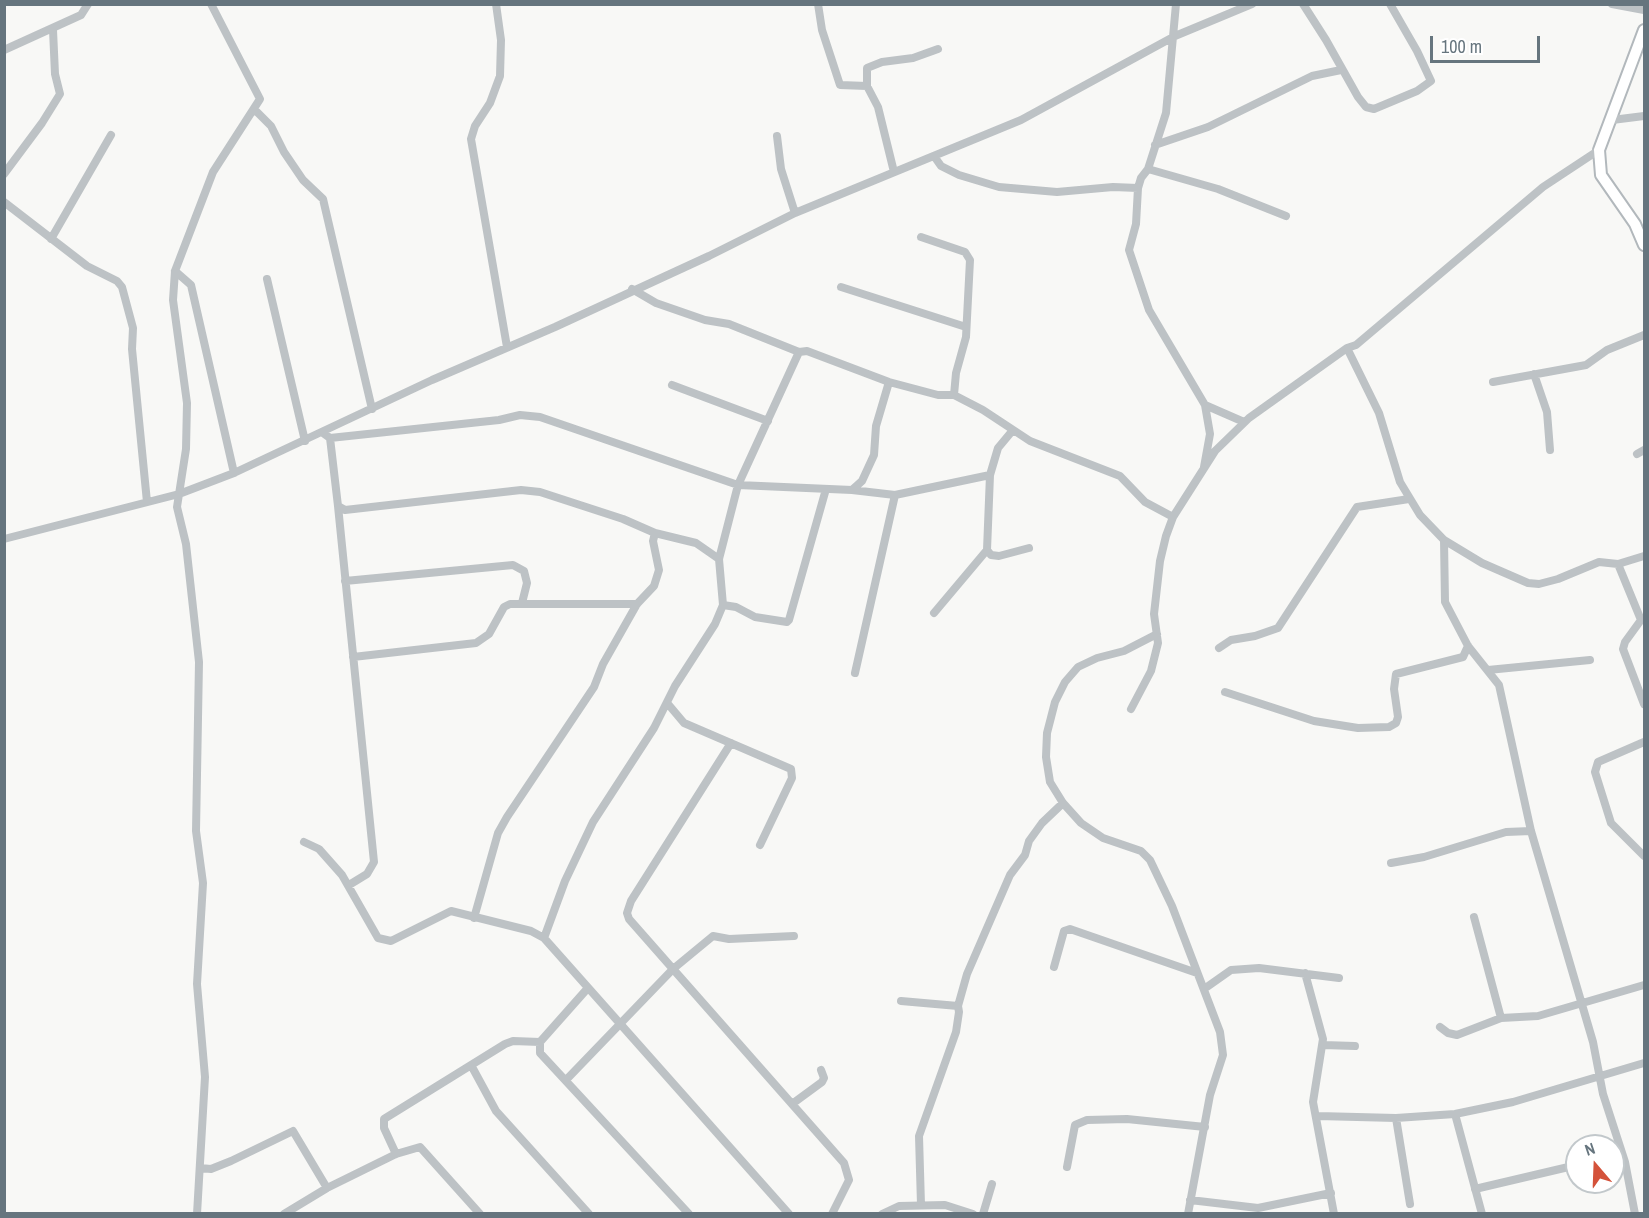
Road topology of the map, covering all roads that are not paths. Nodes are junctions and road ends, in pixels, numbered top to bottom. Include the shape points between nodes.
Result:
1 (88, 4) edge
2 (211, 4) edge
3 (496, 4) edge
4 (818, 4) edge
5 (1176, 4) edge
6 (1252, 4) edge
7 (1303, 4) edge
8 (1390, 4) edge
9 (1612, 4) edge
10 (1644, 10) edge
11 (53, 30) junction
12 (1644, 30) edge
13 (1174, 36) junction
14 (938, 49) dead end
15 (4, 50) edge
16 (1341, 70) junction
17 (867, 86) junction
18 (255, 110) junction
19 (1644, 116) edge
20 (1612, 120) junction
21 (111, 135) dead end
22 (777, 136) dead end
23 (1155, 145) junction
24 (1599, 150) junction
25 (934, 156) junction
26 (1149, 169) junction
27 (894, 172) junction
28 (4, 174) edge
29 (1138, 188) junction
30 (6, 207) edge
31 (795, 213) junction
32 (1286, 216) dead end
33 (921, 237) dead end
34 (1643, 238) edge
35 (51, 239) junction
36 (175, 271) junction
37 (267, 279) dead end
38 (841, 287) dead end
39 (632, 289) junction
40 (966, 327) junction
41 (1644, 335) edge
42 (507, 347) junction
43 (1347, 348) junction
44 (799, 352) junction
45 (1534, 374) junction
46 (889, 382) junction
47 (1493, 382) dead end
48 (672, 385) dead end
49 (954, 395) junction
50 (1205, 405) junction
51 (372, 409) junction
52 (768, 421) junction
53 (1244, 422) junction
54 (1013, 430) junction
55 (326, 435) junction
56 (305, 441) junction
57 (1550, 450) dead end
58 (1204, 470) junction
59 (234, 473) junction
60 (990, 475) junction
61 (738, 484) junction
62 (826, 489) junction
63 (852, 490) junction
64 (179, 494) junction
65 (895, 495) junction
66 (1409, 499) junction
67 (147, 502) junction
68 (338, 506) junction
69 (1173, 517) junction
70 (655, 532) junction
71 (4, 539) edge
72 (1444, 540) junction
73 (1029, 548) dead end
74 (987, 550) junction
75 (1644, 556) edge
76 (719, 559) junction
77 (1617, 564) junction
78 (345, 581) junction
79 (522, 603) junction
80 (637, 604) junction
81 (723, 606) junction
82 (934, 613) dead end
83 (1643, 621) edge
84 (1157, 634) junction
85 (1468, 646) junction
86 (1219, 648) dead end
87 (352, 657) junction
88 (1590, 660) dead end
89 (1488, 670) junction
90 (855, 673) dead end
91 (1225, 692) dead end
92 (668, 704) junction
93 (1644, 704) edge
94 (1131, 709) dead end
95 (1644, 742) edge
96 (731, 743) junction
97 (1063, 803) junction
98 (1531, 831) junction
99 (304, 842) dead end
100 (760, 845) dead end
101 (1644, 856) edge
102 (1391, 863) dead end
103 (349, 885) junction
104 (1474, 917) dead end
105 (474, 918) junction
106 (794, 936) dead end
107 (544, 938) junction
108 (1054, 968) dead end
109 (673, 969) junction
110 (1197, 973) junction
111 (1305, 973) junction
112 (1339, 978) dead end
113 (1644, 985) edge
114 (587, 989) junction
115 (1204, 989) junction
116 (901, 1001) dead end
117 (1581, 1002) junction
118 (958, 1006) junction
119 (1501, 1018) junction
120 (620, 1024) junction
121 (1440, 1027) dead end
122 (540, 1042) junction
123 (1323, 1045) junction
124 (1355, 1046) dead end
125 (1644, 1063) edge
126 (471, 1065) junction
127 (821, 1070) dead end
128 (1600, 1078) junction
129 (566, 1080) junction
130 (792, 1104) junction
131 (1455, 1114) junction
132 (1318, 1116) junction
133 (1396, 1118) junction
134 (1205, 1127) junction
135 (1613, 1134) edge
136 (396, 1154) junction
137 (1067, 1167) dead end
138 (200, 1168) junction
139 (1565, 1168) edge
140 (1625, 1180) edge
141 (992, 1184) dead end
142 (327, 1188) junction
143 (1475, 1189) junction
144 (1331, 1193) junction
145 (1190, 1200) junction
146 (1410, 1204) dead end
147 (921, 1205) junction
148 (197, 1214) edge
149 (284, 1214) edge
150 (480, 1214) edge
151 (589, 1214) edge
152 (689, 1214) edge
153 (789, 1214) edge
154 (832, 1214) edge
155 (882, 1214) edge
156 (973, 1214) edge
157 (983, 1214) edge
158 (1188, 1214) edge
159 (1334, 1214) edge
160 (1482, 1214) edge
161 (1635, 1214) edge

1 - 11 street via 81,15
2 - 18 street via 247,78 256,88 260,99
3 - 42 street via 500,76 471,139
4 - 17 street via 840,85
5 - 13 street
6 - 13 street
7 - 16 street
8 - 16 street via 1429,74 1428,86 1374,109 1366,107
9 - 10 street
11 - 15 street
11 - 28 street via 60,94
12 - 20 street
13 - 23 street via 1166,113
13 - 25 street via 1022,120
14 - 17 street via 867,68
16 - 23 street via 1312,76 1208,127
17 - 27 street via 878,107
18 - 36 street via 213,172
18 - 51 street via 271,126 303,180 323,200
19 - 20 street
20 - 24 street
21 - 35 street
22 - 31 street via 781,169
23 - 26 street
24 - 34 street via 1601,175
24 - 43 street via 1543,187 1356,345
25 - 27 street
25 - 29 street via 941,166 959,175 999,187 1057,192
26 - 29 street
26 - 32 street via 1218,189
27 - 31 street
29 - 50 street via 1129,257 1157,327
30 - 35 street
31 - 39 street
33 - 40 street via 969,256
35 - 67 street via 96,272 117,281 126,297 133,328 133,368
36 - 59 street via 191,285
36 - 64 street via 173,300 187,403 186,449
37 - 56 street
38 - 40 street
39 - 42 street
39 - 44 street via 656,303 729,324
40 - 49 street
41 - 45 street via 1607,350 1586,365
42 - 51 street
43 - 53 street
43 - 66 street via 1379,413
44 - 46 street via 807,351
44 - 52 street
45 - 47 street
45 - 57 street via 1547,412
46 - 49 street
46 - 63 street via 876,426 874,455 862,481
48 - 52 street
49 - 54 street
50 - 53 street
50 - 58 street via 1210,434
51 - 55 street
52 - 61 street
53 - 58 street via 1220,444
54 - 60 street via 998,448
54 - 69 street via 1051,451 1120,476 1145,502
55 - 56 street
55 - 61 street via 520,415 540,417
55 - 68 street
56 - 59 street
58 - 69 street
59 - 64 street
60 - 65 street
60 - 74 street
61 - 62 street
61 - 76 street
62 - 63 street
62 - 81 street via 789,620 755,617 736,606
63 - 65 street
64 - 67 street
64 - 138 street via 177,507 186,544 199,662 196,831 203,883 197,984 205,1077
65 - 90 street
66 - 72 street
66 - 86 street via 1357,507 1278,628 1231,640
67 - 71 street
68 - 70 street via 345,510 522,490 540,492
68 - 78 street
69 - 84 street via 1160,561 1154,614
70 - 76 street via 696,543
70 - 80 street via 658,577
72 - 77 street via 1482,563 1528,583 1558,579 1599,562
72 - 85 street via 1445,602
73 - 74 street via 999,556
74 - 82 street
75 - 77 street
76 - 81 street
77 - 83 street
78 - 79 street via 513,565 524,571 528,583
78 - 87 street
79 - 80 street
79 - 87 street via 504,607 489,634 476,643
80 - 105 street via 594,687 498,833
81 - 92 street
83 - 93 street via 1623,649
84 - 94 street via 1151,671
84 - 97 street via 1078,667 1065,682 1047,732 1046,757 1050,782
85 - 89 street
85 - 91 street via 1464,657 1396,674 1398,717 1389,727 1358,728 1314,721
87 - 103 street via 374,862 367,874
88 - 89 street
89 - 98 street via 1499,685
92 - 96 street via 684,723
92 - 107 street via 593,822
95 - 101 street via 1598,762 1594,772 1611,823
96 - 100 street via 788,765 793,773
96 - 109 street via 627,907 629,919
97 - 110 street via 1081,823 1103,838 1141,851 1150,860
97 - 118 street via 1042,823 1010,876
98 - 102 street via 1506,832
98 - 117 street
99 - 103 street via 319,849
103 - 105 street via 372,930 384,940 412,932 451,911
104 - 119 street
105 - 107 street via 531,931
106 - 109 street via 713,936
107 - 114 street
108 - 110 street via 1064,931 1070,929
109 - 120 street
109 - 130 street
110 - 115 street
111 - 112 street
111 - 115 street via 1259,968 1231,970
111 - 123 street
113 - 117 street
114 - 120 street
114 - 122 street
115 - 134 street via 1220,1032 1223,1055
116 - 118 street
117 - 119 street via 1538,1016
117 - 128 street
118 - 147 street via 956,1032 919,1136
119 - 121 street via 1457,1035
120 - 129 street
120 - 153 street
122 - 126 street via 513,1041
122 - 129 street via 540,1053
123 - 124 street
123 - 132 street via 1313,1102
125 - 128 street
126 - 136 street via 384,1119
126 - 151 street via 496,1111
127 - 130 street via 822,1082
128 - 131 street
128 - 135 street
129 - 152 street
130 - 154 street via 844,1162 848,1172 849,1180
131 - 133 street
131 - 143 street
132 - 133 street
132 - 144 street
133 - 146 street
134 - 137 street via 1128,1119 1087,1120 1075,1125
134 - 145 street
136 - 142 street
136 - 150 street via 420,1147
138 - 142 street via 211,1169 293,1131
138 - 148 street
139 - 143 street
140 - 161 street
141 - 157 street
142 - 149 street
143 - 160 street
144 - 145 street via 1258,1208
144 - 159 street
145 - 158 street
147 - 155 street via 899,1206
147 - 156 street via 945,1205

